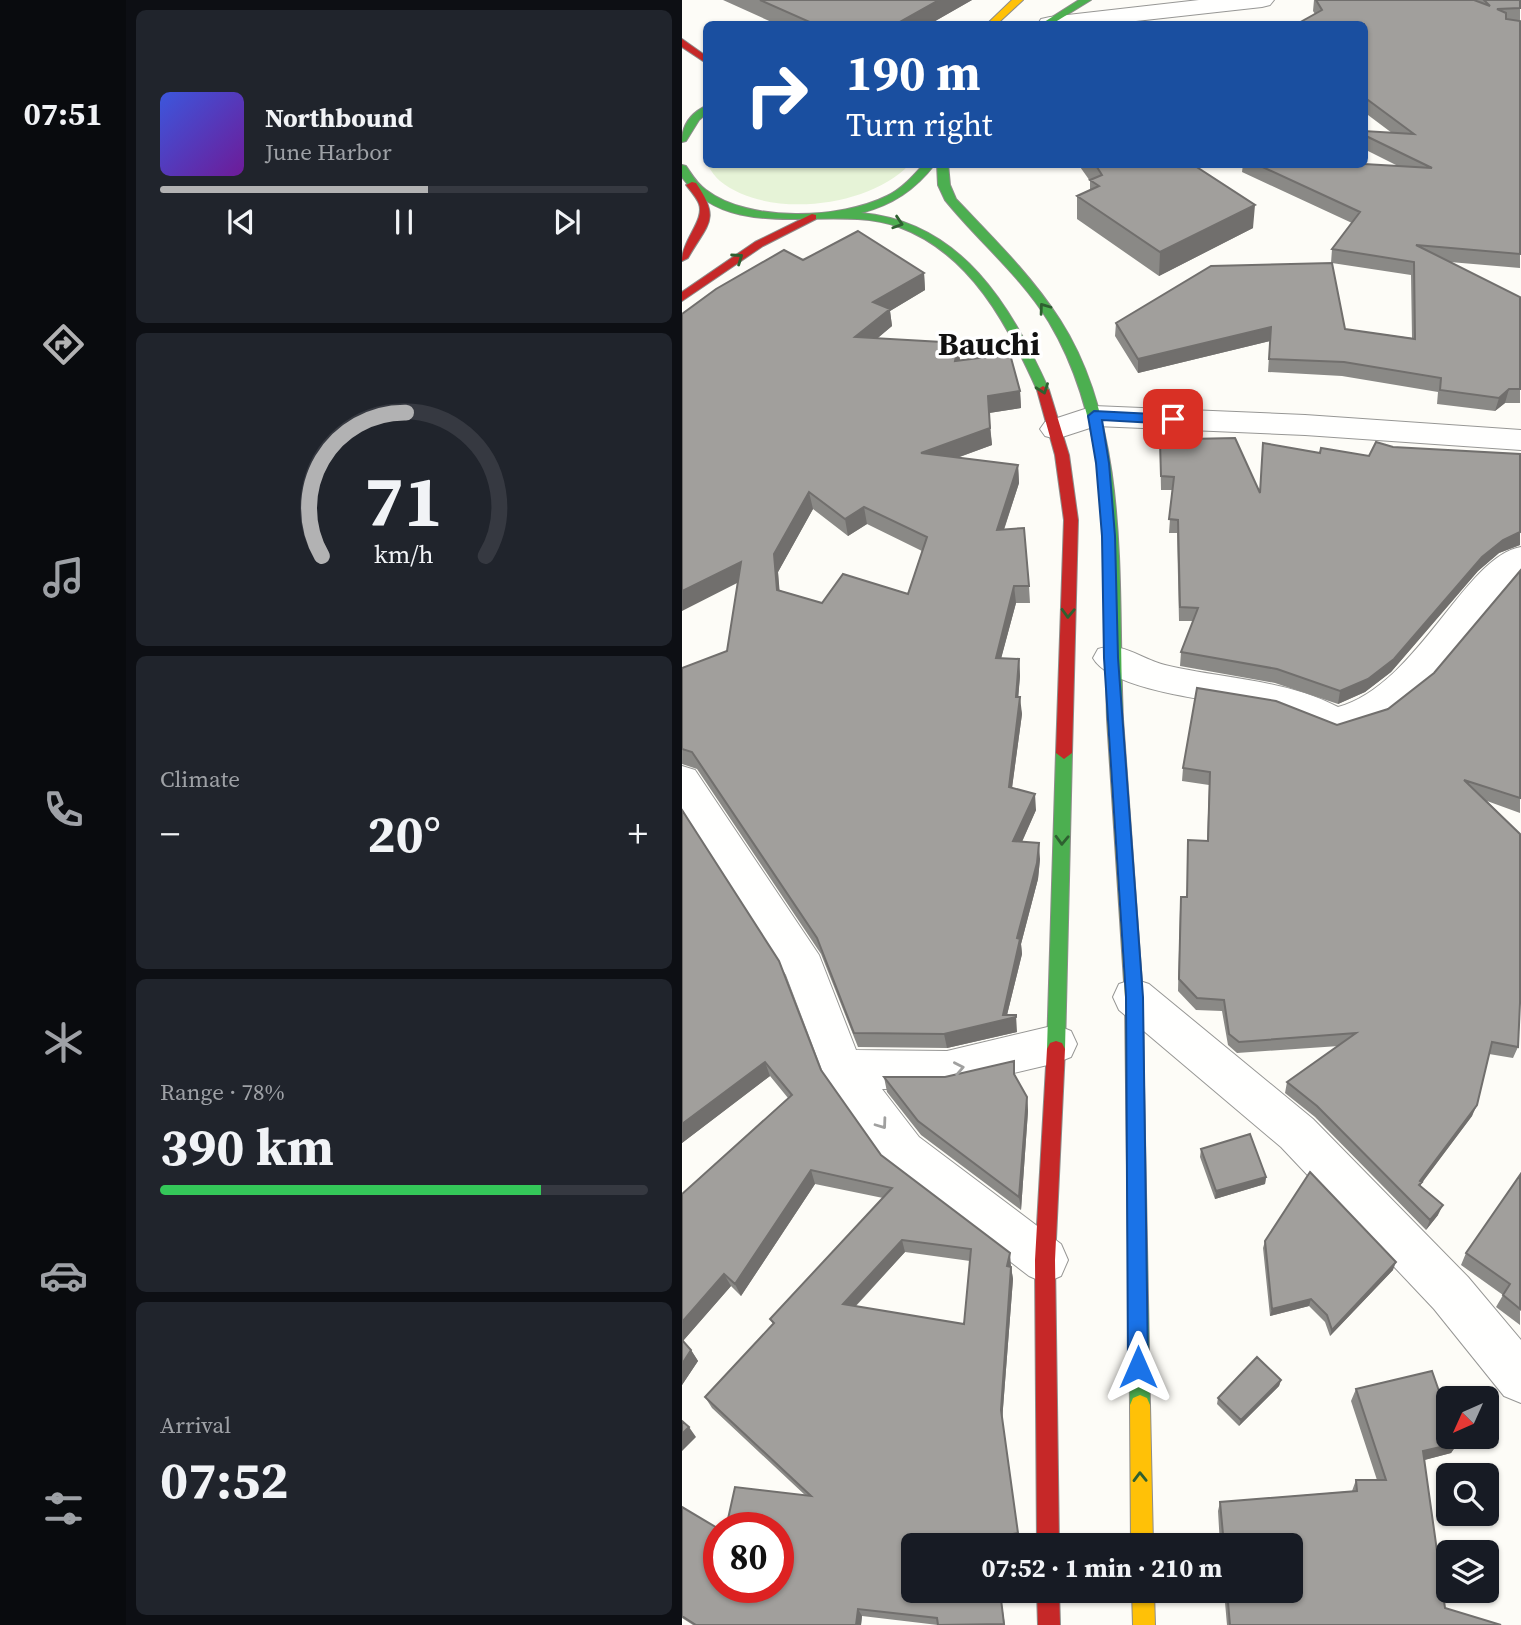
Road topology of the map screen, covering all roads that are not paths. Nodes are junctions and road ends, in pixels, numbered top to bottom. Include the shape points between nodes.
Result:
1 (1017, 0) edge
2 (1086, 0) edge
3 (1262, 0) edge
4 (995, 21) edge
5 (1053, 21) edge
6 (1075, 21) edge
7 (682, 42) edge
8 (703, 58) edge
9 (682, 168) edge
10 (928, 168) edge
11 (942, 168) edge
12 (692, 185) junction
13 (831, 215) junction
14 (812, 217) junction
15 (682, 258) edge
16 (682, 297) edge
17 (1094, 416) junction
18 (1056, 429) junction
19 (1520, 440) edge
20 (1520, 559) edge
21 (1111, 658) junction
22 (682, 781) edge
23 (1135, 997) junction
24 (1056, 1044) junction
25 (842, 1069) junction
26 (1045, 1261) junction
27 (1520, 1380) edge
28 (1048, 1533) edge
29 (1142, 1533) edge
30 (1048, 1603) edge
31 (1143, 1603) edge
32 (1049, 1625) edge
33 (1144, 1625) edge

1 - 4 main road
2 - 5 main road
3 - 6 street
7 - 8 main road
9 - 12 main road
10 - 13 main road via 901,192 869,207
17 -> 11 main road via 1056,324 1025,281 951,200
12 - 14 main road via 708,197 755,214
12 - 15 main road via 705,204 705,218
13 - 14 main road
13 -> 18 main road via 870,215 915,229 939,243 971,272 1026,347
16 -> 14 main road via 759,244
17 - 18 street
17 - 19 street
17 - 21 main road via 1103,463
18 -> 24 main road via 1067,473 1071,520
20 - 21 street via 1486,587 1440,651 1400,691 1373,709 1335,722 1318,711 1242,691 1160,678
21 - 23 main road
22 - 25 street via 804,968
23 - 27 street via 1297,1133 1451,1293
29 -> 23 main road
25 -> 24 street via 947,1070
24 - 26 main road
25 -> 26 street via 902,1152
26 - 28 main road
30 - 32 main road
31 - 33 main road

